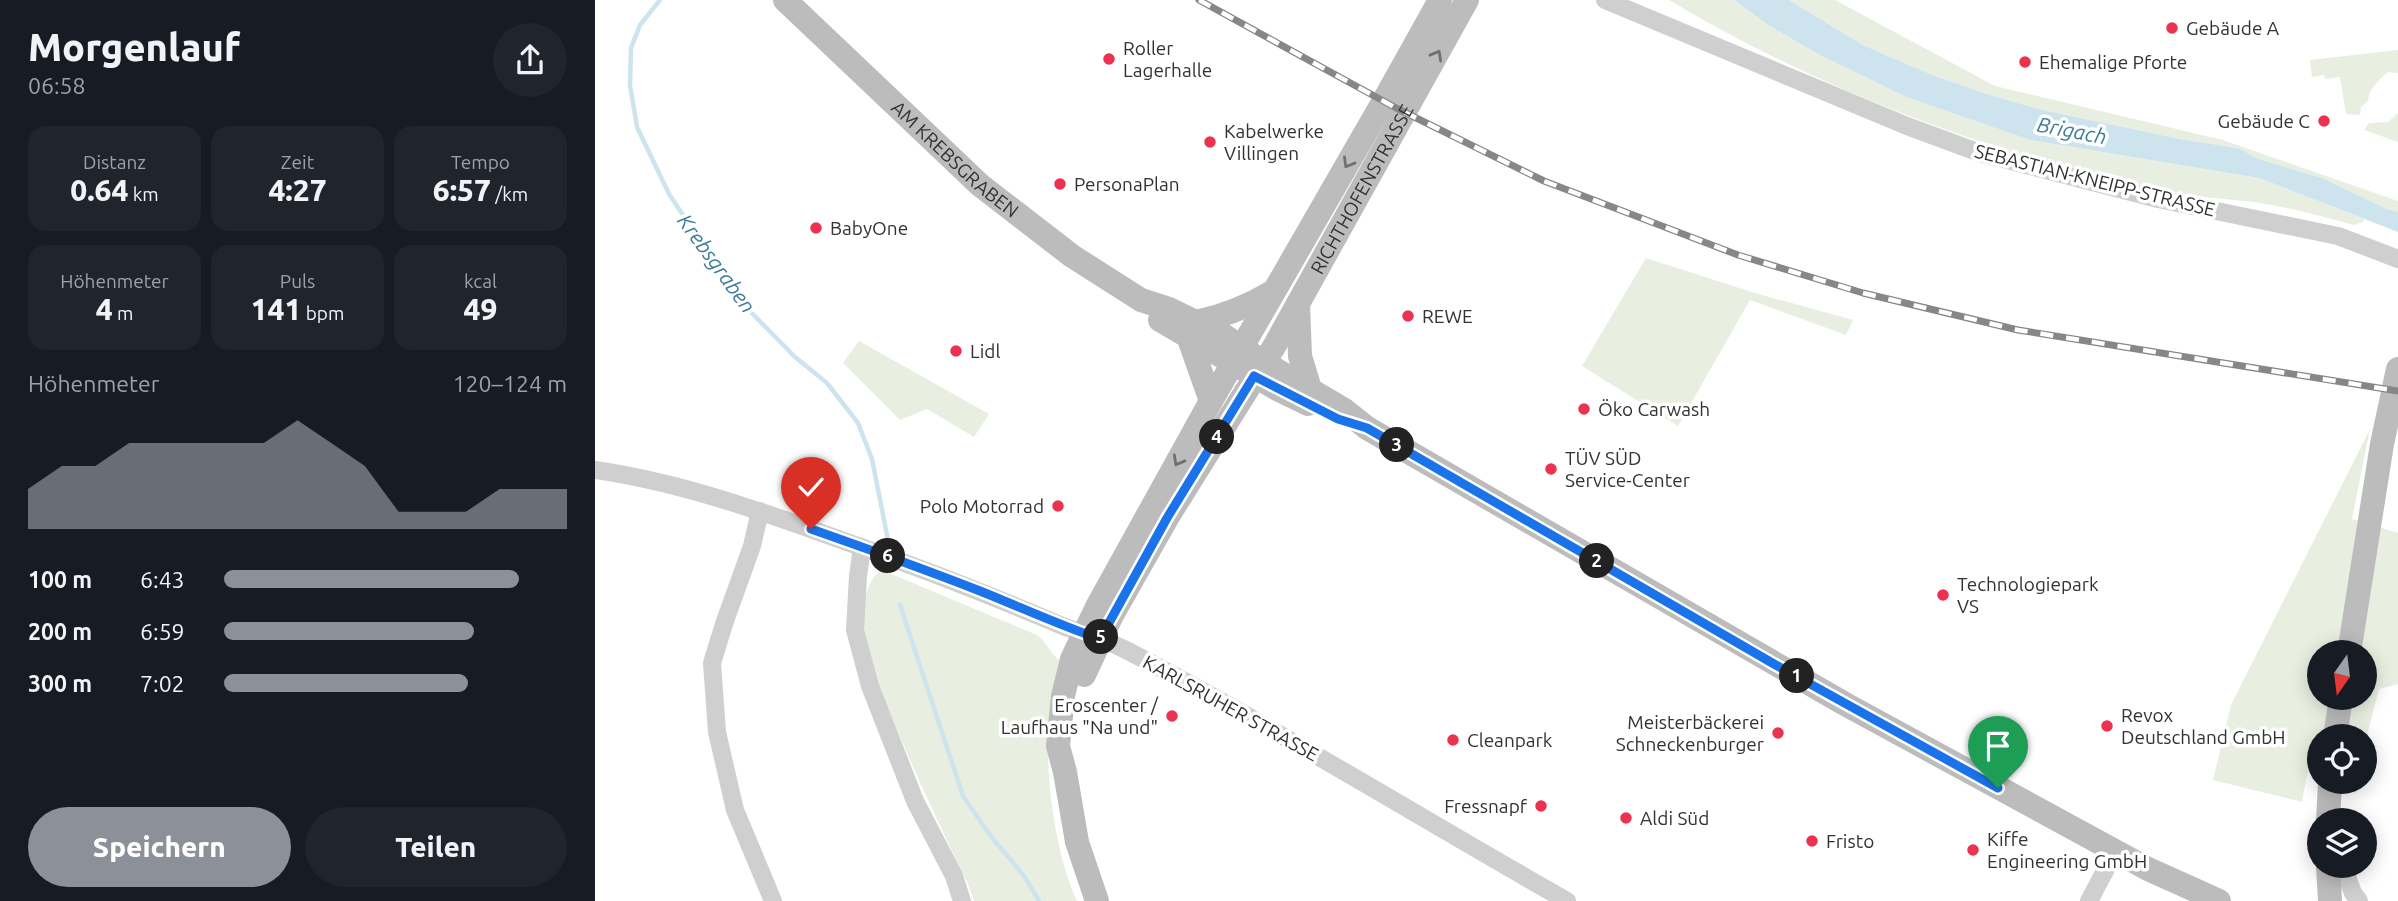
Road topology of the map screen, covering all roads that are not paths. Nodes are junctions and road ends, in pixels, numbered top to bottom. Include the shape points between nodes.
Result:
1 (785, 0) edge
2 (1440, 0) edge
3 (1467, 0) edge
4 (1605, 0) edge
5 (2398, 259) edge
6 (1274, 290) junction
7 (1298, 304) junction
8 (1192, 329) junction
9 (1237, 355) junction
10 (1259, 369) junction
11 (2398, 369) edge
12 (1310, 389) junction
13 (1211, 401) junction
14 (1367, 428) junction
15 (595, 470) edge
16 (760, 511) junction
17 (862, 547) junction
18 (1092, 636) junction
19 (2351, 640) edge
20 (2115, 852) junction
21 (2329, 878) edge
22 (2347, 878) edge
23 (772, 901) edge
24 (962, 901) edge
25 (1097, 901) edge
26 (1567, 901) edge
27 (2089, 901) edge
28 (2219, 901) edge
29 (2330, 901) edge
30 (2359, 901) edge

1 - 8 street, AM KREBSGRABEN via 980,185 1072,256
2 -> 6 street, RICHTHOFENSTRASSE
7 -> 3 street, RICHTHOFENSTRASSE
4 - 5 street, SEBASTIAN-KNEIPP-STRASSE via 1980,153 2158,199 2338,236
6 - 8 street
6 - 9 street, RICHTHOFENSTRASSE
7 - 10 street, RICHTHOFENSTRASSE
7 - 12 street via 1300,356
8 - 9 street, AM KREBSGRABEN
8 - 13 street
9 - 10 street, AM KREBSGRABEN
9 - 13 street, RICHTHOFENSTRASSE
10 - 12 street, AM KREBSGRABEN
10 - 14 street, AM KREBSGRABEN via 1338,419
10 - 18 street, RICHTHOFENSTRASSE
11 - 19 street
12 - 14 street, AM KREBSGRABEN
13 -> 18 street, RICHTHOFENSTRASSE
14 - 20 street, AM KREBSGRABEN via 1786,671
15 - 16 street, KARLSRUHER STRASSE
16 - 17 street, KARLSRUHER STRASSE
16 - 23 street via 712,663 717,732 735,810
17 - 18 street, KARLSRUHER STRASSE
17 - 24 street via 855,630 870,686 915,801
18 - 25 street via 1065,772 1077,842
18 - 26 street, KARLSRUHER STRASSE via 1241,712
20 - 27 street
20 - 28 street, AM KREBSGRABEN
21 - 29 street
22 - 30 street

